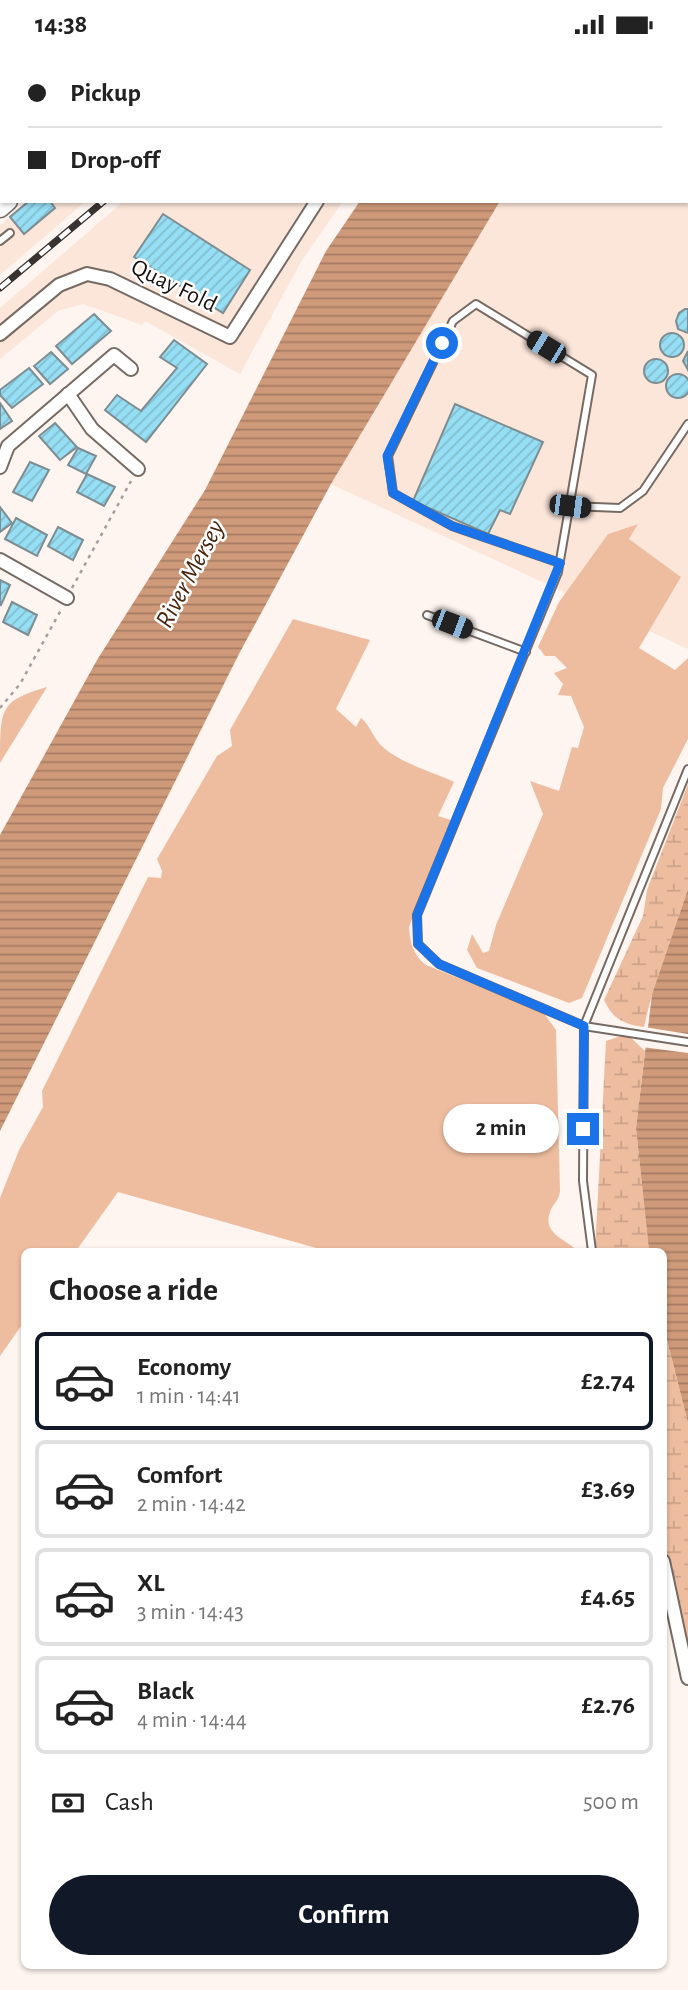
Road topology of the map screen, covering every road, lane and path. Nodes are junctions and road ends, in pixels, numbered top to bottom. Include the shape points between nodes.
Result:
1 (316, 203) edge
2 (10, 233) dead end
3 (0, 241) edge
4 (0, 334) edge
5 (131, 369) dead end
6 (68, 394) junction
7 (688, 424) edge
8 (0, 467) edge
9 (138, 469) dead end
10 (570, 506) junction
11 (0, 560) edge
12 (560, 563) junction
13 (67, 598) dead end
14 (427, 615) dead end
15 (526, 652) junction
16 (688, 769) edge
17 (584, 1026) junction
18 (688, 1042) edge
19 (592, 1248) edge
20 (667, 1580) edge
21 (688, 1678) edge

1 - 4 street, Quay Fold via 230,337 110,279 87,274 59,285
2 - 3 lane
5 - 6 street via 114,355
6 - 8 street via 8,446
6 - 9 street via 92,429
7 - 10 lane via 643,491 620,508
10 - 12 lane
10 - 12 lane via 592,375 476,304 453,321 387,456 393,493 452,526
11 - 13 street
12 - 15 lane
14 - 15 lane
15 - 17 lane via 417,915 418,944 439,964
16 - 17 lane
17 - 18 lane
17 - 19 lane via 583,1181
20 - 21 street

